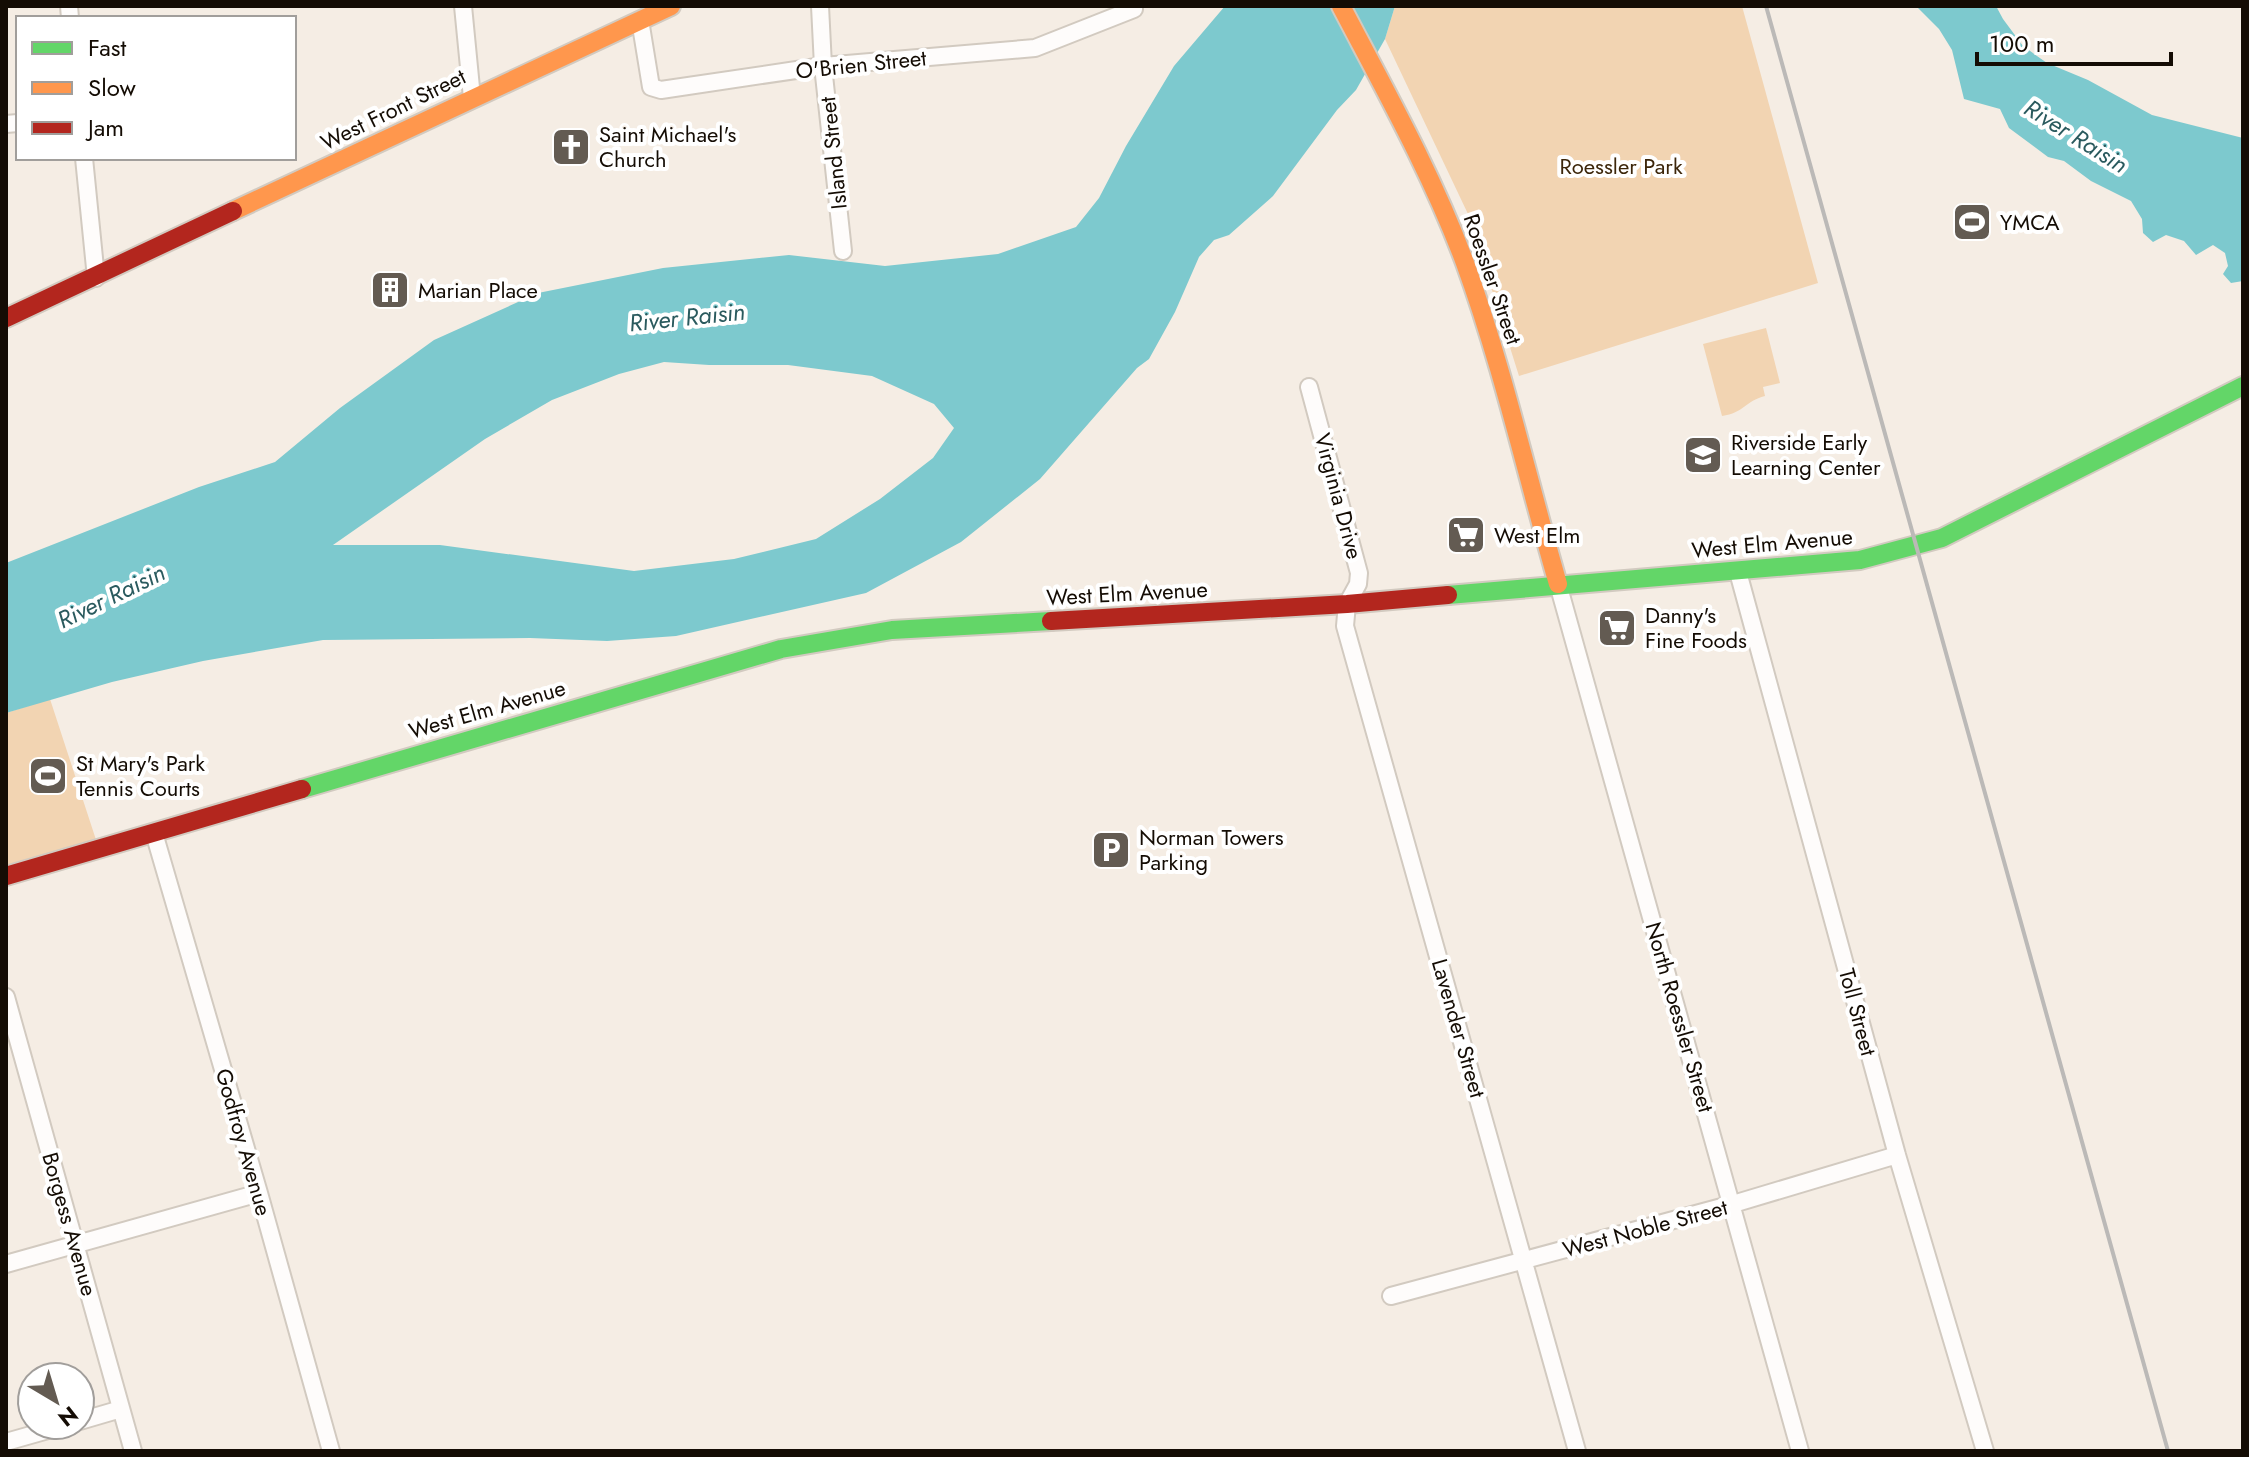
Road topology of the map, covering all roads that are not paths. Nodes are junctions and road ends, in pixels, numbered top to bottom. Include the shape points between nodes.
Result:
1 (463, 6) edge
2 (671, 6) edge
3 (820, 6) edge
4 (1341, 6) edge
5 (1134, 9) dead end
6 (640, 20) junction
7 (823, 66) junction
8 (472, 98) junction
9 (84, 160) edge
10 (843, 251) dead end
11 (96, 278) junction
12 (6, 318) edge
13 (2243, 386) edge
14 (1309, 387) dead end
15 (1738, 572) junction
16 (1558, 584) junction
17 (1347, 604) junction
18 (154, 833) junction
19 (6, 876) edge
20 (6, 997) edge
21 (1897, 1155) junction
22 (259, 1193) junction
23 (1733, 1204) junction
24 (76, 1244) junction
25 (1526, 1261) junction
26 (6, 1264) edge
27 (1391, 1296) dead end
28 (121, 1409) junction
29 (96, 1416) edge
30 (133, 1451) edge
31 (331, 1451) edge
32 (1577, 1451) edge
33 (1800, 1451) edge
34 (1985, 1451) edge

1 - 8 street
2 - 6 street, West Front Street
3 - 7 street, Island Street
4 - 16 street, Roessler Street via 1447,218 1487,327
5 - 7 street, O'Brien Street via 1035,48
6 - 7 street, O'Brien Street via 651,87 661,90
6 - 8 street, West Front Street
7 - 10 street, Island Street
8 - 11 street, West Front Street
9 - 11 street
11 - 12 street, West Front Street
13 - 15 street, West Elm Avenue via 1942,538 1860,560
14 - 17 street, Virginia Drive via 1358,562 1358,584
15 - 16 street, West Elm Avenue
15 - 21 street, Toll Street
16 - 17 street, West Elm Avenue
16 - 23 street, North Roessler Street
17 - 18 street, West Elm Avenue via 892,630 781,649
17 - 25 street, Lavender Street via 1345,626
18 - 19 street, West Elm Avenue
18 - 22 street, Godfroy Avenue
20 - 24 street, Borgess Avenue
21 - 23 street, West Noble Street
21 - 34 street, Toll Street
22 - 24 street
22 - 31 street, Godfroy Avenue
23 - 25 street, West Noble Street
23 - 33 street, North Roessler Street
24 - 26 street
24 - 28 street, Borgess Avenue
25 - 27 street, West Noble Street
25 - 32 street, Lavender Street
28 - 29 street
28 - 30 street, Borgess Avenue

